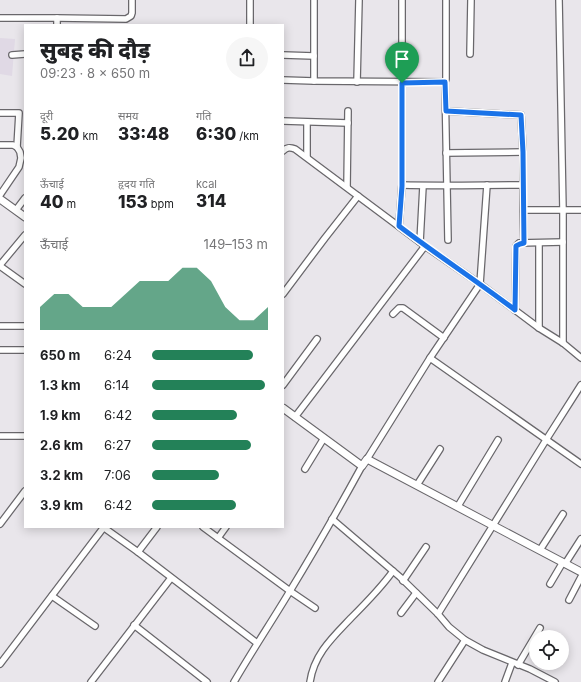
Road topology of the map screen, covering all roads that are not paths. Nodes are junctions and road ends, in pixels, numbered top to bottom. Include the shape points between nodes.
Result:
1 (132, 0) edge
2 (250, 0) edge
3 (314, 0) edge
4 (359, 0) edge
5 (402, 0) edge
6 (446, 0) edge
7 (471, 0) edge
8 (559, 0) edge
9 (0, 18) edge
10 (57, 18) junction
11 (57, 24) edge
12 (250, 24) edge
13 (24, 54) edge
14 (470, 54) dead end
15 (12, 55) dead end
16 (284, 55) edge
17 (314, 56) junction
18 (284, 80) edge
19 (314, 81) junction
20 (358, 82) junction
21 (445, 82) junction
22 (402, 83) junction
23 (348, 111) dead end
24 (446, 111) junction
25 (0, 113) edge
26 (284, 122) edge
27 (307, 122) junction
28 (348, 123) junction
29 (0, 145) edge
30 (17, 147) junction
31 (284, 150) edge
32 (523, 152) junction
33 (446, 153) junction
34 (307, 157) junction
35 (487, 185) junction
36 (523, 185) junction
37 (402, 186) junction
38 (423, 186) junction
39 (447, 186) junction
40 (347, 187) junction
41 (0, 195) edge
42 (358, 196) junction
43 (0, 199) edge
44 (24, 199) edge
45 (16, 210) junction
46 (523, 210) junction
47 (563, 210) junction
48 (581, 210) edge
49 (24, 216) edge
50 (399, 226) junction
51 (24, 236) edge
52 (448, 240) dead end
53 (420, 242) junction
54 (563, 242) junction
55 (524, 243) junction
56 (539, 243) junction
57 (425, 246) junction
58 (0, 266) edge
59 (24, 283) edge
60 (480, 284) junction
61 (284, 293) edge
62 (515, 310) junction
63 (393, 314) dead end
64 (0, 326) edge
65 (24, 326) edge
66 (539, 328) junction
67 (444, 338) junction
68 (316, 339) dead end
69 (563, 343) junction
70 (0, 350) edge
71 (24, 350) edge
72 (430, 358) junction
73 (581, 358) edge
74 (284, 384) edge
75 (581, 385) edge
76 (284, 409) edge
77 (295, 417) junction
78 (0, 436) edge
79 (24, 436) edge
80 (324, 438) junction
81 (498, 440) dead end
82 (546, 440) junction
83 (440, 449) dead end
84 (368, 459) junction
85 (581, 464) edge
86 (362, 466) junction
87 (305, 469) dead end
88 (417, 485) junction
89 (24, 492) edge
90 (458, 506) junction
91 (563, 514) dead end
92 (332, 519) junction
93 (0, 524) edge
94 (494, 526) junction
95 (102, 528) edge
96 (104, 528) edge
97 (156, 528) edge
98 (205, 528) edge
99 (225, 528) edge
100 (218, 538) junction
101 (581, 539) edge
102 (426, 547) dead end
103 (540, 550) junction
104 (138, 552) junction
105 (564, 563) junction
106 (393, 571) junction
107 (581, 572) edge
108 (581, 577) edge
109 (171, 578) junction
110 (403, 580) junction
111 (550, 584) dead end
112 (290, 591) junction
113 (416, 593) junction
114 (52, 596) junction
115 (569, 600) dead end
116 (315, 608) dead end
117 (401, 613) dead end
118 (438, 614) junction
119 (134, 625) junction
120 (95, 626) dead end
121 (540, 628) dead end
122 (465, 640) junction
123 (257, 643) junction
124 (2, 656) edge
125 (512, 663) junction
126 (0, 664) edge
127 (518, 665) junction
128 (91, 682) edge
129 (207, 682) edge
130 (234, 682) edge
131 (310, 682) edge
132 (438, 682) edge
133 (505, 682) edge
134 (555, 682) edge

1 - 10 street via 132,13 126,19
2 - 12 street
3 - 17 street
4 - 20 street
5 - 22 street
6 - 21 street
7 - 14 street
8 - 47 street
9 - 10 street
10 - 11 street
13 - 15 street
16 - 17 street
17 - 19 street
18 - 19 street
19 - 20 street
20 - 22 street
21 - 22 street
21 - 24 street
22 - 37 street
23 - 28 street
24 - 32 street via 521,115
24 - 33 street
25 - 30 street via 19,113
26 - 27 street
27 - 28 street
27 - 34 street
28 - 40 street
29 - 30 street
30 - 41 street via 20,152 20,163
31 - 34 street via 295,148
32 - 33 street
32 - 36 street
33 - 39 street
34 - 40 street
35 - 36 street
35 - 39 street
35 - 60 street
36 - 46 street
37 - 38 street
37 - 50 street
38 - 39 street
38 - 53 street
39 - 52 street
40 - 42 street
42 - 50 street
42 - 61 street
43 - 45 street
44 - 45 street
45 - 49 street
46 - 47 street
46 - 55 street
47 - 48 street
47 - 54 street
50 - 53 street
51 - 58 street
53 - 57 street
54 - 56 street
54 - 69 street
55 - 56 street
55 - 62 street via 516,246
56 - 66 street
57 - 60 street
57 - 77 street
58 - 59 street
60 - 62 street
60 - 67 street
62 - 66 street
63 - 67 street via 399,308 403,308
64 - 65 street
66 - 69 street
67 - 72 street
68 - 74 street
69 - 73 street
70 - 71 street
72 - 82 street
72 - 84 street
75 - 82 street
76 - 77 street
77 - 80 street
78 - 79 street
80 - 86 street
80 - 87 street
81 - 90 street
82 - 85 street
82 - 94 street
83 - 88 street
84 - 86 street
84 - 88 street
86 - 92 street
88 - 90 street
89 - 93 street
90 - 94 street
91 - 103 street
92 - 106 street
92 - 112 street
94 - 103 street
94 - 118 street
95 - 114 street
96 - 104 street
97 - 104 street
98 - 100 street
99 - 100 street
100 - 112 street
101 - 105 street
102 - 110 street
103 - 105 street
104 - 109 street
105 - 107 street
105 - 111 street
106 - 110 street
106 - 131 street via 322,650 314,664
108 - 115 street
109 - 119 street
109 - 123 street
110 - 113 street
112 - 116 street
112 - 123 street
113 - 117 street
113 - 118 street
114 - 120 street
114 - 124 street
118 - 122 street
119 - 128 street
119 - 129 street
121 - 127 street
122 - 125 street
122 - 132 street
123 - 130 street
124 - 126 street
125 - 127 street
125 - 133 street
127 - 134 street

